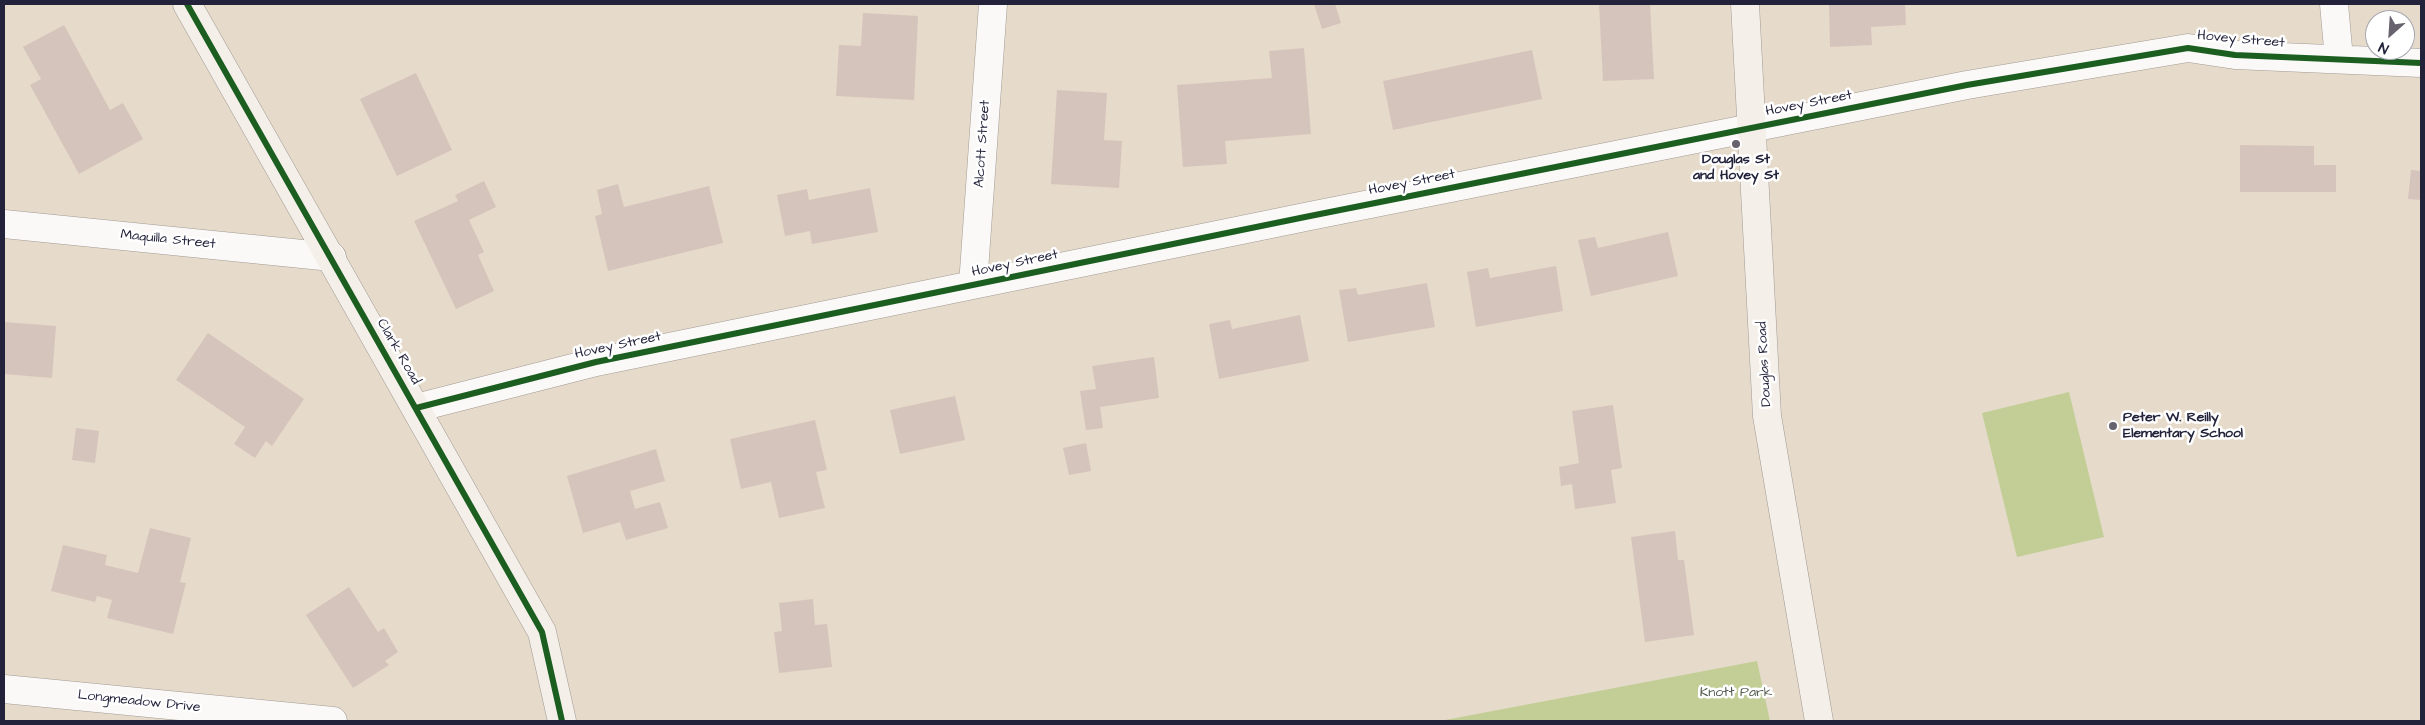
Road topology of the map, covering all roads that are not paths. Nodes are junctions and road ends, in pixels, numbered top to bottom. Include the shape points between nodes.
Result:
1 (187, 4) edge
2 (993, 4) edge
3 (1746, 4) edge
4 (2334, 4) edge
5 (2339, 59) junction
6 (2421, 63) edge
7 (1752, 128) junction
8 (4, 224) edge
9 (332, 257) junction
10 (974, 285) junction
11 (416, 408) junction
12 (4, 689) edge
13 (333, 721) edge
14 (562, 721) edge
15 (1819, 721) edge

1 - 9 street, Clark Road
2 - 10 street, Alcott Street
3 - 7 street, Douglas Road
4 - 5 street
5 - 6 street, Hovey Street
5 - 7 street, Hovey Street via 2235,55 2188,48 1967,85
7 - 10 street, Hovey Street
7 - 15 street, Douglas Road via 1768,416
8 - 9 street, Maquilla Street
9 - 11 street, Clark Road
10 - 11 street, Hovey Street via 596,362
11 - 14 street, Clark Road via 542,632
12 - 13 street, Longmeadow Drive

